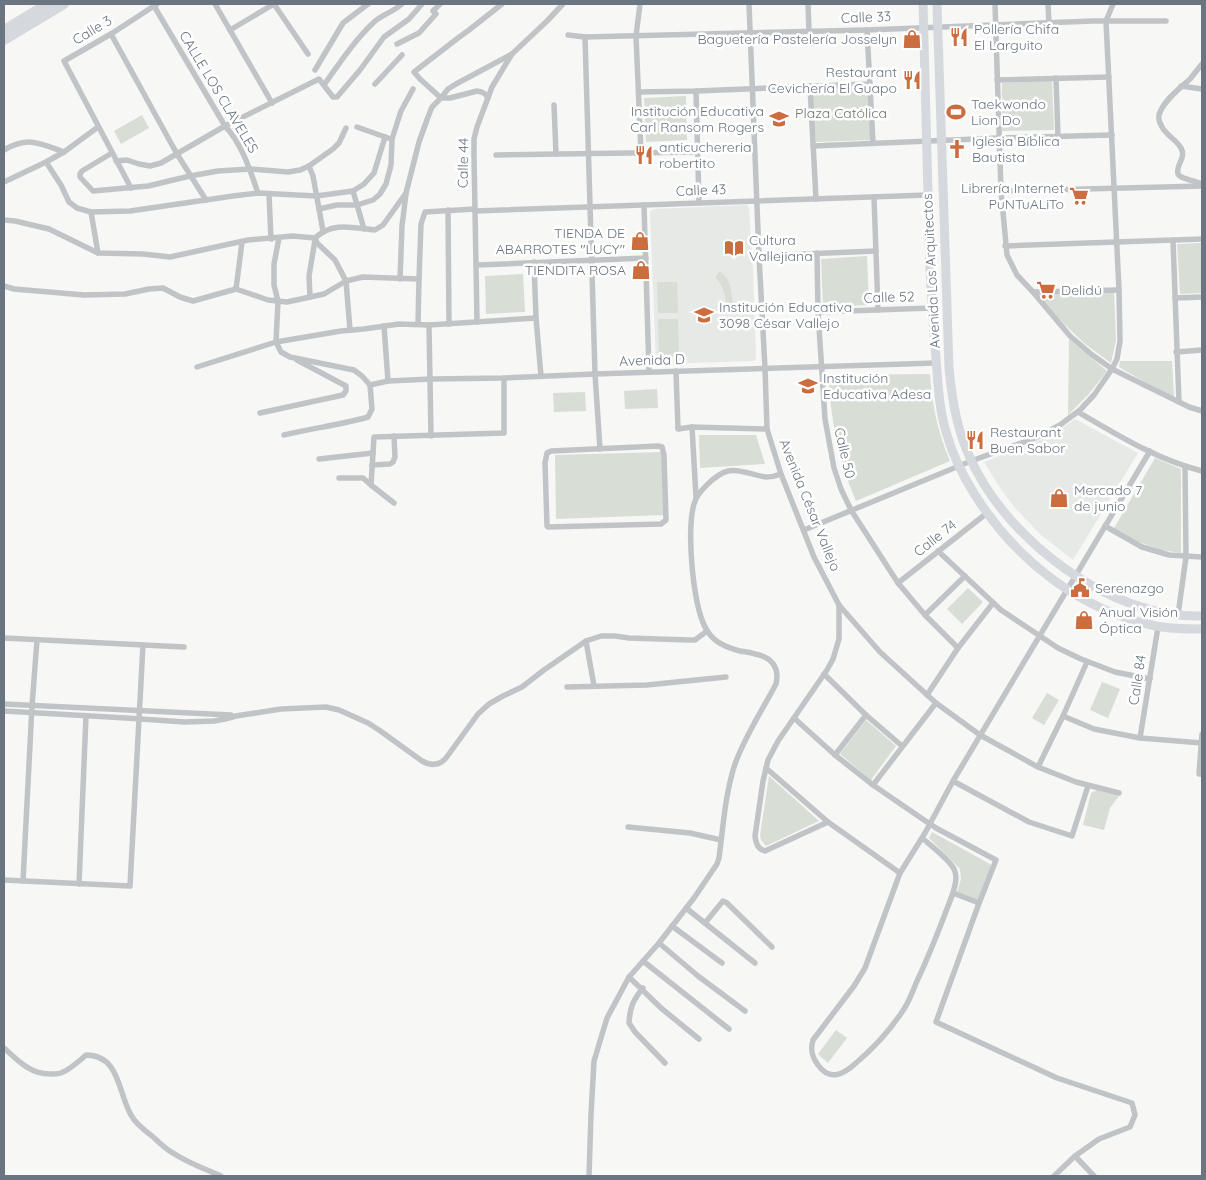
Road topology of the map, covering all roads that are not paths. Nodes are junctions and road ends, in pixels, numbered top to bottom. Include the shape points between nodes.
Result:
1 (47, 4) edge
2 (64, 4) edge
3 (215, 4) edge
4 (274, 4) edge
5 (368, 4) edge
6 (402, 4) edge
7 (422, 4) edge
8 (440, 4) edge
9 (502, 4) edge
10 (563, 4) edge
11 (640, 4) edge
12 (749, 4) edge
13 (808, 4) edge
14 (923, 4) edge
15 (937, 4) edge
16 (995, 4) edge
17 (1048, 4) edge
18 (1113, 4) edge
19 (155, 5) edge
20 (1106, 21) junction
21 (1166, 22) dead end
22 (1048, 23) junction
23 (995, 25) junction
24 (938, 27) junction
25 (924, 28) junction
26 (4, 30) edge
27 (230, 30) junction
28 (867, 30) junction
29 (809, 32) junction
30 (111, 34) junction
31 (750, 34) junction
32 (568, 35) dead end
33 (636, 36) junction
34 (585, 37) junction
35 (4, 40) edge
36 (397, 44) dead end
37 (308, 54) dead end
38 (512, 54) junction
39 (402, 55) dead end
40 (1202, 64) edge
41 (315, 70) dead end
42 (1109, 77) junction
43 (1056, 78) junction
44 (997, 80) junction
45 (375, 84) dead end
46 (870, 84) junction
47 (324, 85) junction
48 (810, 86) junction
49 (1181, 86) junction
50 (753, 88) junction
51 (413, 89) dead end
52 (1202, 89) edge
53 (696, 91) junction
54 (639, 92) junction
55 (441, 98) junction
56 (488, 98) junction
57 (272, 103) junction
58 (554, 105) dead end
59 (225, 126) junction
60 (98, 127) junction
61 (357, 127) dead end
62 (346, 128) dead end
63 (1112, 135) junction
64 (1058, 136) junction
65 (388, 138) junction
66 (999, 138) junction
67 (926, 141) junction
68 (942, 141) junction
69 (873, 144) junction
70 (813, 146) junction
71 (4, 150) edge
72 (64, 152) junction
73 (698, 152) junction
74 (112, 153) junction
75 (588, 153) junction
76 (641, 153) junction
77 (177, 154) junction
78 (556, 154) junction
79 (496, 155) dead end
80 (46, 162) junction
81 (116, 162) junction
82 (309, 166) junction
83 (250, 169) junction
84 (190, 176) junction
85 (4, 182) edge
86 (1202, 185) edge
87 (131, 188) junction
88 (1114, 188) junction
89 (353, 191) junction
90 (1001, 191) junction
91 (406, 193) junction
92 (258, 194) junction
93 (269, 194) junction
94 (928, 195) junction
95 (316, 196) junction
96 (874, 197) junction
97 (816, 199) junction
98 (206, 200) junction
99 (757, 201) junction
100 (700, 203) junction
101 (357, 205) junction
102 (644, 205) junction
103 (590, 207) junction
104 (318, 209) junction
105 (448, 210) junction
106 (475, 210) junction
107 (91, 212) junction
108 (4, 220) edge
109 (364, 229) junction
110 (323, 231) junction
111 (279, 238) junction
112 (315, 238) junction
113 (271, 239) junction
114 (1202, 239) edge
115 (1173, 240) junction
116 (242, 242) junction
117 (1117, 242) junction
118 (1005, 246) junction
119 (876, 251) junction
120 (98, 253) junction
121 (817, 254) junction
122 (759, 256) junction
123 (646, 258) junction
124 (591, 260) junction
125 (534, 262) junction
126 (476, 265) junction
127 (400, 279) junction
128 (419, 279) junction
129 (346, 281) junction
130 (4, 286) edge
131 (236, 289) junction
132 (1119, 290) junction
133 (1033, 292) junction
134 (310, 297) junction
135 (1202, 297) edge
136 (1175, 298) junction
137 (278, 301) junction
138 (932, 308) junction
139 (878, 310) junction
140 (818, 312) junction
141 (536, 318) junction
142 (478, 322) junction
143 (418, 324) junction
144 (449, 324) junction
145 (430, 325) junction
146 (384, 326) junction
147 (350, 330) junction
148 (276, 342) junction
149 (1202, 350) edge
150 (1176, 352) junction
151 (290, 357) junction
152 (936, 363) junction
153 (197, 366) dead end
154 (822, 367) junction
155 (765, 368) junction
156 (1112, 369) junction
157 (676, 371) junction
158 (649, 372) junction
159 (595, 374) junction
160 (541, 376) junction
161 (504, 378) junction
162 (431, 379) junction
163 (388, 381) junction
164 (370, 385) junction
165 (1179, 402) junction
166 (1202, 411) edge
167 (1078, 412) junction
168 (260, 413) dead end
169 (692, 427) junction
170 (767, 429) junction
171 (284, 435) dead end
172 (394, 436) junction
173 (431, 436) junction
174 (600, 449) junction
175 (1150, 452) junction
176 (373, 453) junction
177 (319, 459) dead end
178 (971, 461) junction
179 (372, 465) junction
180 (959, 466) junction
181 (1186, 467) junction
182 (1202, 471) edge
183 (781, 474) junction
184 (339, 478) dead end
185 (371, 485) junction
186 (696, 498) junction
187 (394, 503) dead end
188 (851, 510) junction
189 (986, 513) junction
190 (1106, 526) junction
191 (804, 530) junction
192 (938, 551) junction
193 (1186, 557) junction
194 (1202, 557) edge
195 (965, 576) junction
196 (1076, 576) junction
197 (898, 583) junction
198 (1067, 589) junction
199 (993, 603) junction
200 (840, 606) junction
201 (925, 615) junction
202 (1178, 615) junction
203 (1202, 616) edge
204 (1158, 627) junction
205 (1202, 629) edge
206 (707, 631) junction
207 (1039, 636) junction
208 (4, 638) edge
209 (37, 640) junction
210 (586, 641) junction
211 (143, 645) junction
212 (184, 647) dead end
213 (958, 648) junction
214 (1087, 662) junction
215 (824, 674) junction
216 (726, 677) dead end
217 (1150, 679) junction
218 (594, 686) junction
219 (567, 687) dead end
220 (927, 695) junction
221 (936, 703) junction
222 (4, 704) edge
223 (31, 710) junction
224 (4, 711) edge
225 (139, 715) junction
226 (866, 715) junction
227 (86, 716) junction
228 (1063, 716) junction
229 (794, 718) junction
230 (1202, 734) edge
231 (980, 735) junction
232 (1140, 738) junction
233 (1202, 743) edge
234 (902, 746) junction
235 (835, 755) junction
236 (1038, 767) junction
237 (766, 768) junction
238 (1201, 774) edge
239 (953, 781) junction
240 (873, 785) junction
241 (1088, 786) junction
242 (1118, 793) dead end
243 (828, 822) junction
244 (930, 824) junction
245 (628, 826) dead end
246 (922, 838) junction
247 (721, 840) junction
248 (900, 873) junction
249 (4, 880) edge
250 (23, 881) junction
251 (79, 884) junction
252 (953, 893) junction
253 (979, 903) junction
254 (686, 908) junction
255 (705, 923) junction
256 (672, 926) junction
257 (659, 943) junction
258 (772, 946) dead end
259 (643, 961) junction
260 (722, 963) dead end
261 (755, 963) dead end
262 (629, 976) junction
263 (642, 988) junction
264 (745, 1011) dead end
265 (729, 1029) dead end
266 (699, 1039) dead end
267 (4, 1048) edge
268 (665, 1063) dead end
269 (1075, 1156) junction
270 (221, 1176) edge
271 (589, 1176) edge
272 (1054, 1176) edge
273 (1094, 1176) edge

1 - 26 highway
2 - 35 highway
3 - 27 street
4 - 27 street
4 - 37 street
5 - 41 street via 343,23
6 - 47 street via 364,32
7 - 47 street via 410,19 384,37 337,97 333,97
8 - 36 street via 419,33
9 - 55 street via 414,72
10 - 38 street, Calle 44
11 - 33 street
12 - 31 street, Avenida César Vallejo
13 - 29 street
14 - 25 main road, Avenida Los Arquitectos
15 - 24 main road, Avenida Los Arquitectos
16 - 23 street
17 - 22 street
18 - 20 street
19 - 30 street, Calle 3
19 - 59 street, CALLE LOS CLAVELES
20 - 21 street, Calle 33
20 - 22 street, Calle 33
20 - 42 street
22 - 23 street, Calle 33
23 - 24 street, Calle 33
23 - 44 street
24 - 25 street, Calle 33
24 - 68 main road, Avenida Los Arquitectos
25 - 28 street, Calle 33
25 - 67 main road, Avenida Los Arquitectos
27 - 57 street
28 - 29 street, Calle 33
28 - 46 street
29 - 31 street, Calle 33
30 - 60 street, Calle 3 via 64,61
30 - 77 street
31 - 33 street, Calle 33
31 - 50 street, Avenida César Vallejo
32 - 34 street, Calle 33
33 - 34 street, Calle 33
33 - 54 street
34 - 75 street
38 - 55 street via 456,84
38 - 56 street, Calle 44
39 - 45 street
40 - 49 street
42 - 43 street
42 - 63 street
43 - 44 street
43 - 64 street
44 - 66 street
46 - 48 street
46 - 69 street
47 - 57 street via 319,79
48 - 50 street
48 - 70 street
49 - 52 street
49 - 86 street via 1158,118 1161,127 1183,151 1178,174
50 - 53 street
50 - 99 street, Avenida César Vallejo
51 - 65 street
53 - 54 street
53 - 73 street
54 - 76 street
55 - 56 street via 482,92
55 - 91 street via 428,117
56 - 106 street, Calle 44 via 474,139
57 - 59 street
58 - 78 street
59 - 77 street
59 - 83 street, CALLE LOS CLAVELES
60 - 72 street
60 - 74 street
61 - 65 street
62 - 82 street via 339,143
63 - 64 street
63 - 88 street
64 - 66 street
65 - 89 street via 374,173
65 - 101 street via 391,164 386,184 373,200
66 - 68 street
66 - 90 street
67 - 68 street
67 - 69 street
67 - 94 main road, Avenida Los Arquitectos
68 - 178 main road, Avenida Los Arquitectos via 949,368 956,420
69 - 70 street
70 - 97 street
71 - 72 street via 26,141
72 - 80 street
73 - 76 street
73 - 100 street
74 - 81 street
74 - 87 street via 82,171 80,177 93,192
75 - 76 street
75 - 78 street
75 - 103 street
77 - 81 street via 150,166 127,160
77 - 84 street
78 - 79 street
80 - 85 street
80 - 107 street via 69,202
81 - 87 street
82 - 83 street via 288,172
82 - 95 street
83 - 84 street
83 - 92 street, CALLE LOS CLAVELES
84 - 87 street
84 - 98 street
86 - 88 street
88 - 90 street
88 - 117 street
89 - 95 street
89 - 101 street
90 - 118 street
91 - 109 street via 383,225 375,230
91 - 127 street
92 - 93 street
92 - 98 street
93 - 95 street
93 - 113 street
94 - 96 street, Calle 43
94 - 138 main road, Avenida Los Arquitectos
95 - 104 street
96 - 97 street, Calle 43
96 - 119 street
97 - 99 street, Calle 43
98 - 107 street via 130,211
99 - 100 street, Calle 43
99 - 122 street, Avenida César Vallejo
100 - 102 street, Calle 43
101 - 104 street
101 - 109 street
102 - 103 street, Calle 43
102 - 123 street
103 - 106 street, Calle 43
103 - 124 street
104 - 110 street
105 - 106 street, Calle 43
105 - 128 street, Calle 43 via 424,212
105 - 144 street
106 - 126 street, Calle 44
107 - 120 street
108 - 120 street via 49,229
109 - 110 street via 341,226
110 - 112 street
111 - 112 street
111 - 113 street
111 - 137 street via 274,264
112 - 129 street via 335,260
112 - 134 street via 309,276
113 - 116 street
114 - 115 street
115 - 117 street
115 - 136 street
116 - 120 street via 170,257
116 - 131 street
117 - 118 street
117 - 132 street
118 - 133 street via 1017,275
119 - 121 street
119 - 139 street
121 - 122 street
121 - 140 street, Calle 50
122 - 155 street, Avenida César Vallejo
123 - 124 street
123 - 158 street
124 - 125 street
124 - 159 street
125 - 126 street
125 - 141 street
126 - 142 street, Calle 44
127 - 128 street
127 - 129 street via 363,277
128 - 143 street
129 - 134 street via 324,294
129 - 147 street
130 - 131 street via 84,295 125,294 163,288 193,301
131 - 137 street
132 - 133 street
132 - 156 street via 1120,341
133 - 156 street via 1070,336
134 - 137 street
135 - 136 street
136 - 150 street
137 - 148 street
138 - 139 street, Calle 52
138 - 152 main road, Avenida Los Arquitectos
139 - 140 street, Calle 52
140 - 154 street, Calle 50
141 - 142 street
141 - 160 street
142 - 144 street
143 - 145 street
143 - 146 street
144 - 145 street
145 - 162 street
146 - 147 street
146 - 163 street
147 - 148 street
148 - 151 street via 281,352
148 - 153 street
149 - 150 street
150 - 165 street
151 - 164 street via 354,370
151 - 168 street via 346,386 346,392
152 - 154 street, Avenida D
152 - 180 main road, Avenida Los Arquitectos via 942,420
154 - 155 street, Avenida D
154 - 188 street, Calle 50 via 825,418 834,468
155 - 157 street, Avenida D
155 - 170 street, Avenida César Vallejo
156 - 165 street
156 - 167 street
157 - 158 street, Avenida D
157 - 169 street via 678,429
158 - 159 street, Avenida D
159 - 160 street, Avenida D
159 - 174 street
160 - 161 street, Avenida D
161 - 162 street, Avenida D
161 - 173 street via 504,433
162 - 163 street, Avenida D
162 - 173 street
163 - 164 street, Avenida D
164 - 171 street via 372,409 368,417
165 - 166 street
167 - 175 street
167 - 178 street via 1041,435
169 - 170 street
169 - 186 street
170 - 183 street, Avenida César Vallejo
172 - 173 street
172 - 176 street via 374,437
172 - 179 street via 393,462
174 - 174 street via 662,447 664,522 547,526 547,454 550,451
175 - 181 street
175 - 190 street
176 - 177 street
176 - 179 street
178 - 180 street
178 - 196 main road, Avenida Los Arquitectos via 1002,510 1028,538
179 - 185 street
180 - 188 street
180 - 189 main road, Avenida Los Arquitectos
181 - 182 street
181 - 193 street
183 - 186 street via 766,477 730,470 714,479
183 - 191 street, Avenida César Vallejo
184 - 185 street via 363,478
185 - 187 street
186 - 206 street via 691,529 693,578 700,616
188 - 191 street
188 - 197 street, Calle 50
189 - 192 street, Calle 74
189 - 198 main road, Avenida Los Arquitectos via 1027,559
190 - 193 street via 1142,547
190 - 196 street
191 - 200 street, Avenida César Vallejo via 814,557
192 - 195 street
192 - 197 street, Calle 74
193 - 194 street
193 - 202 street
195 - 199 street
195 - 201 street
196 - 198 street
196 - 202 main road, Avenida Los Arquitectos via 1124,601
197 - 201 street, Calle 50
198 - 204 main road, Avenida Los Arquitectos via 1105,610
198 - 207 street
199 - 207 street
199 - 213 street
200 - 215 street via 838,644
200 - 220 street, Avenida César Vallejo via 880,652
201 - 213 street, Calle 50
202 - 203 main road, Avenida Los Arquitectos
204 - 205 main road, Avenida Los Arquitectos
204 - 217 street, Calle 84
206 - 210 street via 695,640 601,636
206 - 247 street via 720,644 764,657 775,666 778,676 734,766
207 - 214 street
207 - 231 street
208 - 209 street
209 - 211 street
209 - 223 street
210 - 218 street
210 - 225 street via 522,687 489,704 446,758 434,765 422,761 368,723 333,709 281,710 190,722
211 - 212 street
211 - 225 street
213 - 220 street
214 - 217 street
214 - 228 street
215 - 226 street
215 - 229 street
216 - 218 street via 647,685
217 - 232 street, Calle 84
218 - 219 street
220 - 221 street, Avenida César Vallejo
221 - 231 street, Avenida César Vallejo
221 - 234 street
222 - 223 street
223 - 224 street
223 - 225 street
223 - 227 street
223 - 250 street
225 - 227 street
225 - 251 street via 130,886
226 - 234 street
226 - 235 street
227 - 251 street
228 - 232 street via 1094,729
228 - 236 street
229 - 235 street
229 - 237 street
230 - 233 street
231 - 236 street, Avenida César Vallejo
231 - 239 street
232 - 233 street
233 - 238 street
234 - 240 street
235 - 240 street
236 - 241 street, Avenida César Vallejo
237 - 243 street
237 - 243 street via 755,836 760,849 773,848
239 - 241 street via 1029,822 1072,836
239 - 244 street
240 - 244 street
241 - 242 street, Avenida César Vallejo
243 - 248 street
244 - 246 street
244 - 253 street via 996,860
245 - 247 street
246 - 248 street
246 - 252 street via 954,870
247 - 254 street via 716,864
248 - 252 street via 866,968 813,1040 812,1057 829,1074 839,1075 854,1065 880,1040 905,1007
249 - 250 street
250 - 251 street
252 - 253 street
253 - 269 street via 936,1022 1057,1078 1132,1103 1135,1115 1130,1127 1099,1139
254 - 255 street
254 - 256 street
255 - 258 street via 723,901
255 - 261 street
256 - 257 street
256 - 260 street
257 - 259 street
257 - 264 street
259 - 262 street
259 - 265 street
262 - 263 street
262 - 271 street via 607,1018 594,1062
263 - 266 street
263 - 268 street via 632,1005 629,1023
267 - 270 street via 29,1069 47,1074 63,1072 86,1055 105,1060 114,1071 131,1115 144,1130 172,1153
269 - 272 street
269 - 273 street

